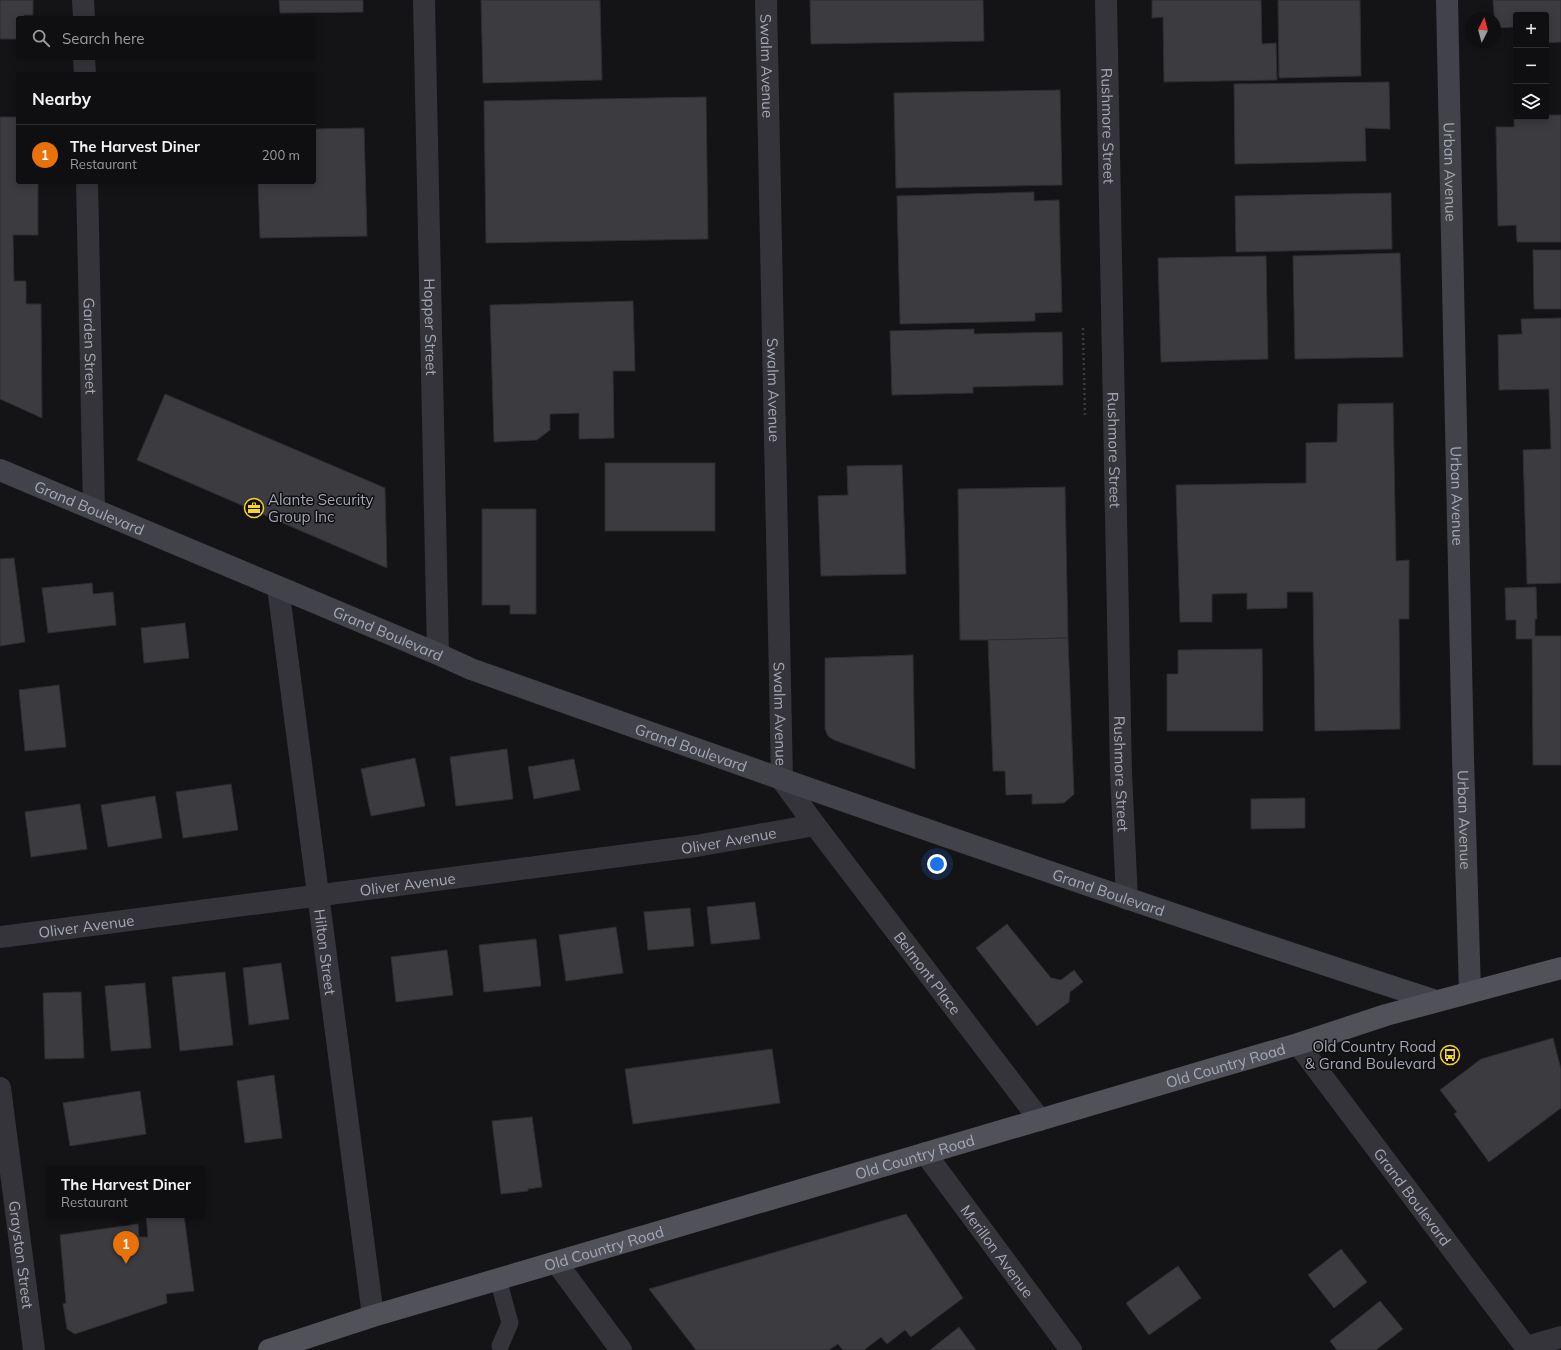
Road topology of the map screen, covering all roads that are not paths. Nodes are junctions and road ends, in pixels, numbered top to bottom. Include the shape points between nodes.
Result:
1 (83, 0) edge
2 (424, 0) edge
3 (766, 0) edge
4 (1106, 0) edge
5 (1447, 0) edge
6 (84, 16) edge
7 (84, 60) edge
8 (85, 72) edge
9 (87, 184) edge
10 (0, 470) edge
11 (94, 509) junction
12 (278, 587) junction
13 (438, 654) junction
14 (782, 780) junction
15 (815, 825) junction
16 (318, 896) junction
17 (1127, 899) junction
18 (0, 937) edge
19 (1561, 968) edge
20 (1470, 992) junction
21 (1436, 1002) junction
22 (1298, 1044) junction
23 (0, 1088) edge
24 (1040, 1120) junction
25 (925, 1153) junction
26 (556, 1262) junction
27 (498, 1279) junction
28 (373, 1316) junction
29 (1561, 1337) edge
30 (500, 1346) dead end
31 (1527, 1348) edge
32 (34, 1350) edge
33 (269, 1350) edge
34 (621, 1350) edge
35 (1071, 1350) edge

1 - 6 street
2 - 13 street, Hopper Street
3 - 14 street, Swalm Avenue
4 - 17 street, Rushmore Street via 1121,773
5 - 20 street, Urban Avenue
7 - 8 street
9 - 11 street, Garden Street
10 - 11 street, Grand Boulevard
11 - 12 street, Grand Boulevard
12 - 13 street, Grand Boulevard
12 - 16 street, Hilton Street
13 - 14 street, Grand Boulevard via 471,669
14 - 15 street
14 - 17 street, Grand Boulevard
15 - 16 street, Oliver Avenue via 696,846
15 - 24 street, Belmont Place
16 - 18 street, Oliver Avenue
16 - 28 street, Hilton Street
17 - 21 street, Grand Boulevard
19 - 20 main road, Old Country Road
20 - 21 main road, Old Country Road
21 - 22 main road, Old Country Road via 1386,1015
22 - 24 main road, Old Country Road
22 - 31 street, Grand Boulevard
23 - 32 street, Grayston Street
24 - 25 main road, Old Country Road
25 - 26 main road, Old Country Road
25 - 35 street, Merillon Avenue
26 - 27 main road, Old Country Road
26 - 34 street
27 - 28 main road, Old Country Road
27 - 30 lane via 510,1324
28 - 33 main road, Old Country Road
29 - 31 street

